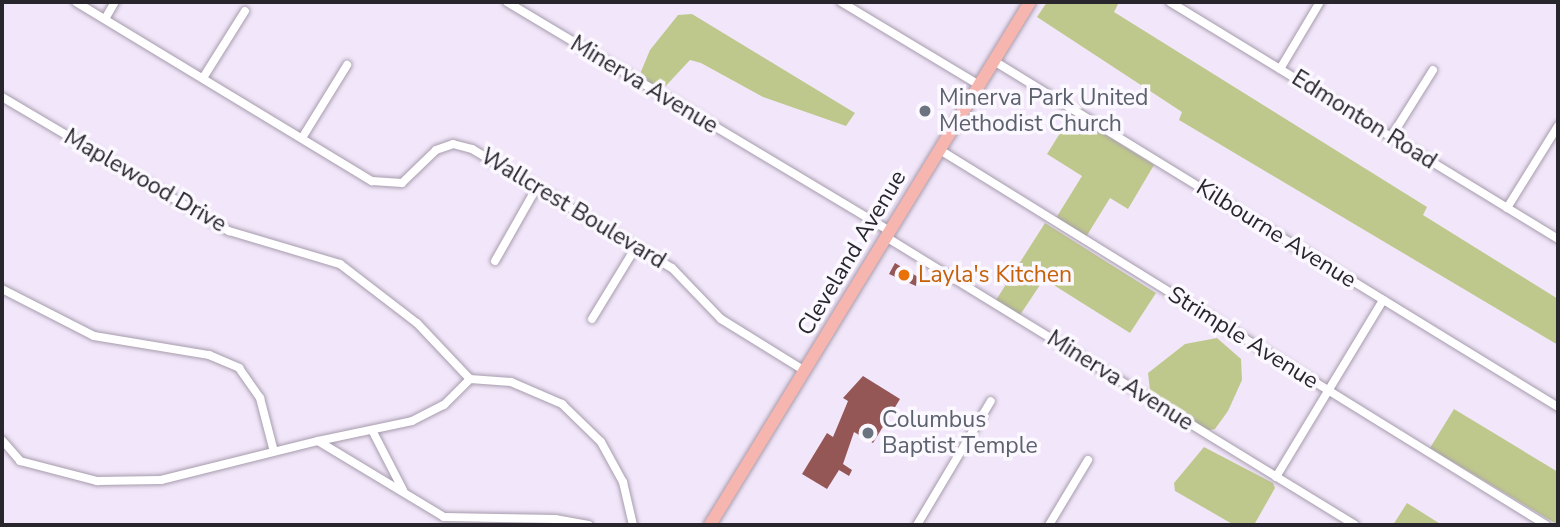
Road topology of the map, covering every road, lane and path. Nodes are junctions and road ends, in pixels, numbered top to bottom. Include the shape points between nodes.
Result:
1 (76, 2) edge
2 (115, 2) edge
3 (507, 2) edge
4 (841, 2) edge
5 (1030, 2) edge
6 (1170, 2) edge
7 (1320, 2) edge
8 (245, 11) dead end
9 (105, 19) junction
10 (994, 61) junction
11 (347, 65) dead end
12 (1280, 69) junction
13 (1433, 70) dead end
14 (203, 78) junction
15 (979, 85) junction
16 (2, 97) edge
17 (1558, 126) edge
18 (1391, 137) junction
19 (302, 138) junction
20 (940, 150) junction
21 (537, 187) junction
22 (1507, 208) junction
23 (887, 234) junction
24 (1558, 239) edge
25 (636, 247) junction
26 (495, 261) dead end
27 (2, 289) edge
28 (1383, 300) junction
29 (592, 319) dead end
30 (804, 371) junction
31 (470, 379) junction
32 (1328, 390) junction
33 (991, 401) dead end
34 (1558, 407) edge
35 (372, 430) junction
36 (2, 440) edge
37 (318, 441) junction
38 (273, 448) junction
39 (1088, 460) dead end
40 (1276, 477) junction
41 (403, 490) junction
42 (588, 525) edge
43 (633, 525) edge
44 (710, 525) edge
45 (917, 525) edge
46 (1049, 525) edge
47 (1355, 525) edge
48 (1546, 525) edge

1 - 9 street, Wallcrest Boulevard
2 - 9 street
3 - 23 street, Minerva Avenue
4 - 15 street
5 - 10 main road, Cleveland Avenue
6 - 12 street, Edmonton Road
7 - 12 street
8 - 14 street
9 - 14 street, Wallcrest Boulevard
10 - 15 main road, Cleveland Avenue
10 - 28 street, Kilbourne Avenue
11 - 19 street
12 - 18 street, Edmonton Road
13 - 18 street
14 - 19 street, Wallcrest Boulevard
15 - 20 main road, Cleveland Avenue
16 - 31 street, Maplewood Drive via 217,225 341,264 417,323
17 - 22 street
18 - 22 street, Edmonton Road
19 - 21 street, Wallcrest Boulevard via 387,185 402,183 436,150 453,144 472,149
20 - 23 main road, Cleveland Avenue
20 - 32 street, Strimple Avenue
21 - 25 street, Wallcrest Boulevard
21 - 26 street
22 - 24 street, Edmonton Road
23 - 30 main road, Cleveland Avenue
23 - 40 street, Minerva Avenue
25 - 29 street
25 - 30 street, Wallcrest Boulevard via 679,274 722,319
27 - 38 street via 94,335 209,355 239,368 260,398
28 - 32 street
28 - 34 street, Kilbourne Avenue
30 - 44 main road, Cleveland Avenue
31 - 35 street via 444,405 412,421
31 - 43 street via 511,382 562,404 601,442 623,482
32 - 40 street
32 - 48 street, Strimple Avenue
33 - 45 street
35 - 37 street
35 - 41 street
36 - 38 street via 20,461 97,481 161,480
37 - 38 street
37 - 41 street
39 - 46 street
40 - 47 street, Minerva Avenue
41 - 42 street via 444,517 555,519

